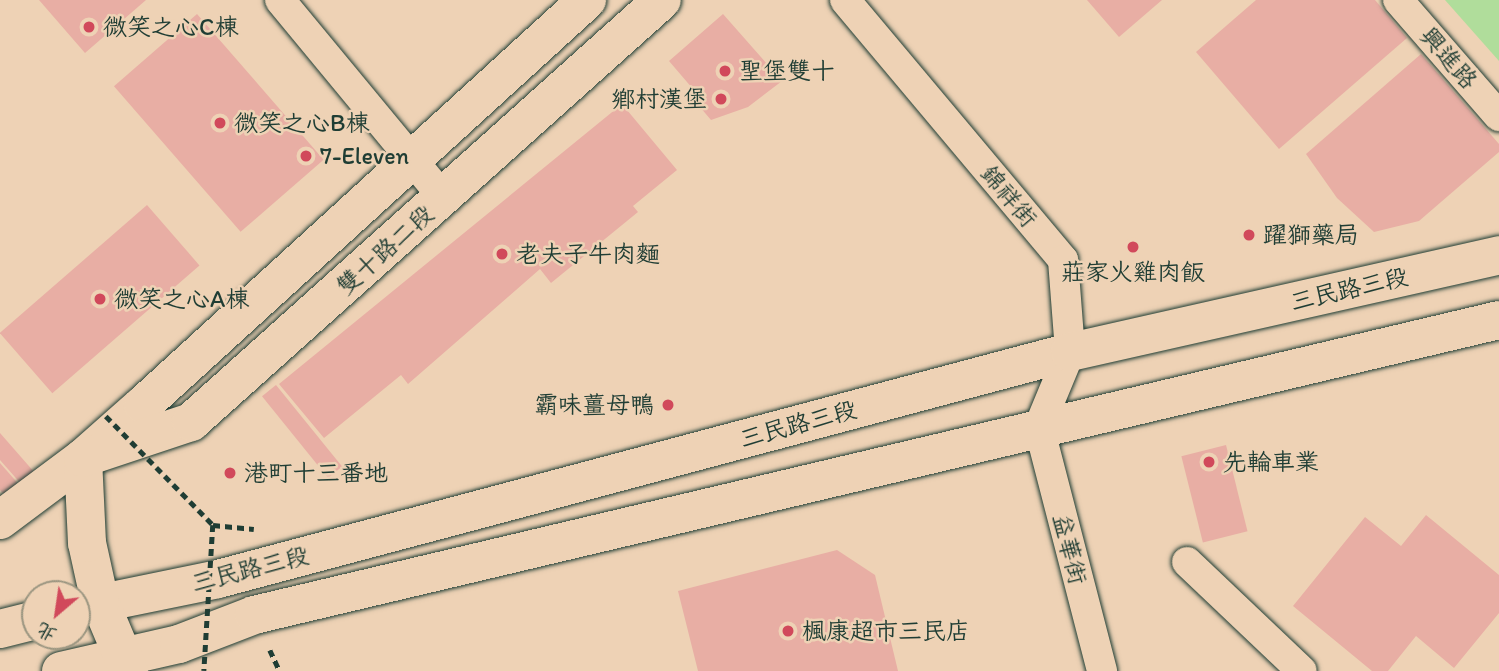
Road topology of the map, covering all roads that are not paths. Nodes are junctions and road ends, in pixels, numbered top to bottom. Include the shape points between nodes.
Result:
1 (280, 0) edge
2 (587, 0) edge
3 (662, 0) edge
4 (845, 0) edge
5 (1398, 0) edge
6 (1499, 116) edge
7 (414, 157) junction
8 (444, 198) junction
9 (1499, 255) edge
10 (1499, 320) edge
11 (1070, 352) junction
12 (1039, 426) junction
13 (83, 458) junction
14 (0, 520) edge
15 (1187, 562) dead end
16 (88, 580) edge
17 (91, 604) edge
18 (91, 610) edge
19 (21, 624) edge
20 (0, 629) edge
21 (125, 663) edge
22 (61, 671) edge
23 (1102, 671) edge
24 (1302, 671) edge

1 - 7 street
2 - 7 main road, 雙十路二段
3 - 8 main road, 雙十路二段
4 - 11 street, 錦祥街 via 1063,260
5 - 6 street, 興進路
7 - 8 street
7 - 13 main road, 雙十路二段
8 - 13 main road, 雙十路二段 via 191,422
9 - 11 main road, 三民路三段
10 - 12 main road, 三民路三段
11 - 12 street, 錦祥街
11 - 17 main road, 三民路三段 via 218,579
12 - 21 main road, 三民路三段 via 254,615
12 - 23 street, 益華街
13 - 14 main road, 雙十路二段
13 - 16 main road
15 - 24 street
18 - 21 main road
19 - 20 main road
21 - 22 main road, 三民路三段

